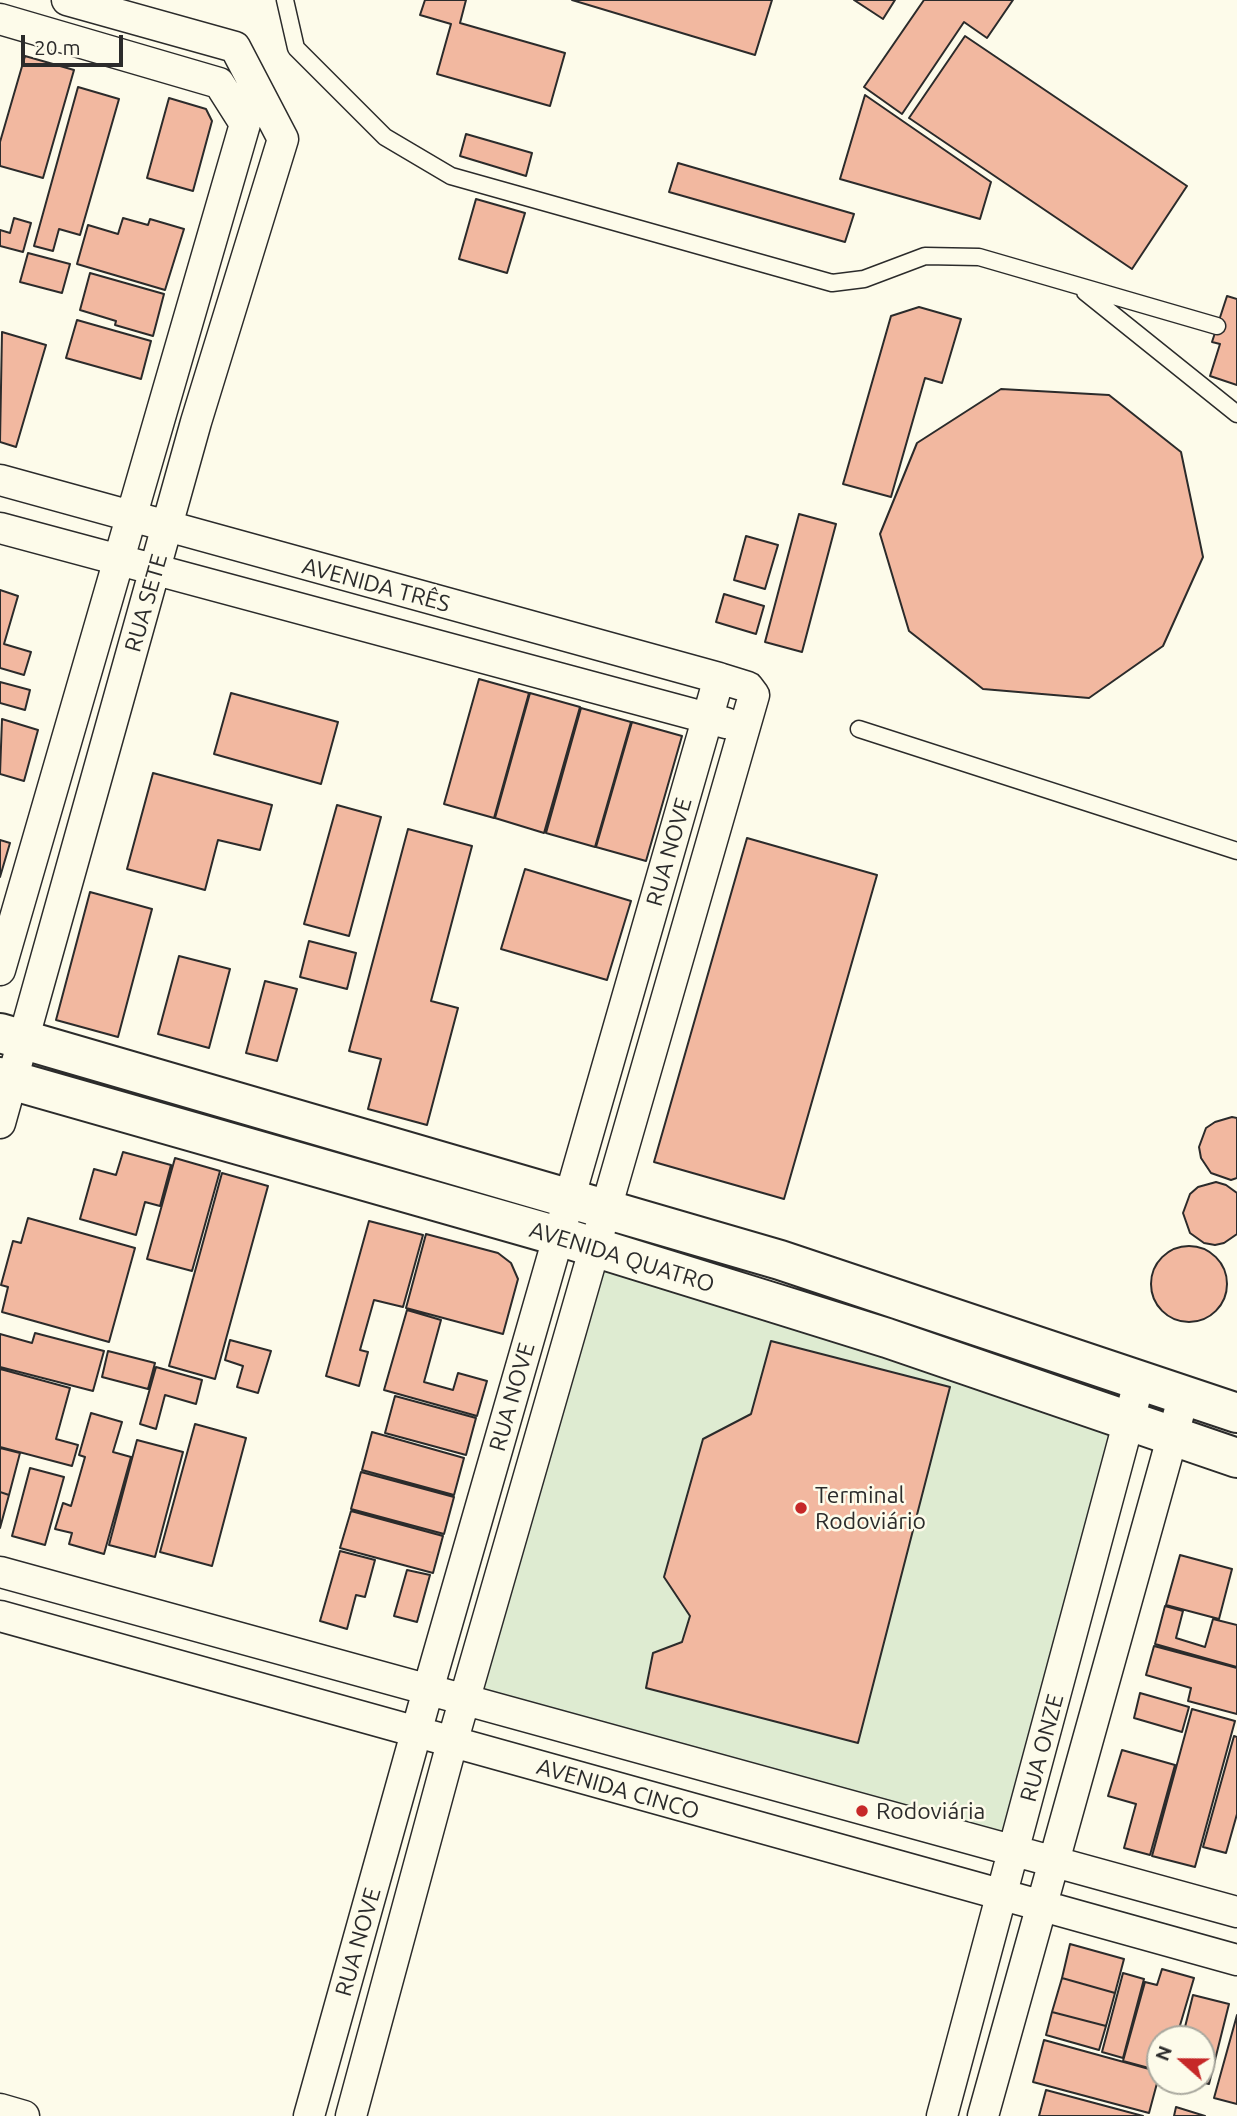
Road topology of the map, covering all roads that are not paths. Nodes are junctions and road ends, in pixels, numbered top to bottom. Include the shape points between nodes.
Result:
1 (67, 0) edge
2 (285, 0) edge
3 (0, 19) edge
4 (257, 88) junction
5 (231, 102) junction
6 (214, 229) junction
7 (251, 240) junction
8 (1078, 286) junction
9 (1217, 326) dead end
10 (177, 354) junction
11 (215, 363) junction
12 (1237, 414) edge
13 (0, 480) edge
14 (130, 516) junction
15 (0, 528) edge
16 (167, 528) junction
17 (117, 561) junction
18 (155, 571) junction
19 (719, 678) junction
20 (752, 691) joint
21 (707, 718) junction
22 (70, 722) junction
23 (745, 728) junction
24 (859, 729) dead end
25 (108, 731) junction
26 (1237, 851) edge
27 (0, 970) edge
28 (12, 1037) edge
29 (6, 1079) edge
30 (173, 1085) junction
31 (294, 1120) junction
32 (0, 1123) edge
33 (162, 1123) junction
34 (284, 1158) junction
35 (569, 1200) junction
36 (606, 1211) junction
37 (558, 1236) junction
38 (595, 1249) junction
39 (1140, 1379) junction
40 (1184, 1395) junction
41 (1237, 1413) edge
42 (1129, 1422) junction
43 (1172, 1437) junction
44 (1237, 1458) edge
45 (0, 1572) edge
46 (92, 1597) junction
47 (0, 1616) edge
48 (79, 1638) junction
49 (428, 1690) junction
50 (465, 1700) junction
51 (416, 1733) junction
52 (452, 1743) junction
53 (1014, 1853) junction
54 (1054, 1864) junction
55 (1001, 1896) junction
56 (1041, 1907) junction
57 (1237, 1912) edge
58 (1237, 1960) edge
59 (0, 2109) edge
60 (24, 2116) edge
61 (309, 2116) edge
62 (351, 2116) edge
63 (942, 2116) edge
64 (983, 2116) edge

1 - 4 street, RUA SETE via 235,47
2 - 8 lane via 296,48 385,137 451,176 832,283 864,279 925,256 978,257
3 - 5 street via 219,83
4 - 5 street
4 - 7 street, RUA SETE via 283,139
5 - 6 street, RUA SETE via 245,124
6 - 7 street
6 - 10 street, RUA SETE
7 - 11 street, RUA SETE
8 - 9 lane
8 - 12 lane
10 - 11 street
10 - 14 street, RUA SETE
11 - 16 street, RUA SETE
13 - 14 street, AVENIDA TRÊS
14 - 16 street, AVENIDA TRÊS
14 - 17 street, RUA SETE
15 - 17 street, AVENIDA TRÊS
16 - 18 street, RUA SETE
16 - 19 street, AVENIDA TRÊS
17 - 18 street, AVENIDA TRÊS
17 - 22 street, RUA SETE
18 - 21 street, AVENIDA TRÊS
18 - 25 street, RUA SETE
19 - 20 street, AVENIDA TRÊS
19 - 21 street, RUA NOVE
20 - 23 street, RUA NOVE
21 - 23 street, AVENIDA TRÊS
21 - 35 street, RUA NOVE
22 - 25 street
22 - 27 street, RUA SETE
23 - 36 street, RUA NOVE
24 - 26 lane
25 - 28 street, RUA SETE
28 - 29 street, RUA SETE
28 - 30 main road, AVENIDA QUATRO
29 - 32 street, RUA SETE
29 - 33 main road, AVENIDA QUATRO
30 - 31 main road, AVENIDA QUATRO
30 - 33 main road
31 - 34 main road
31 - 35 main road, AVENIDA QUATRO
33 - 34 main road, AVENIDA QUATRO
34 - 37 main road, AVENIDA QUATRO
35 - 36 main road, AVENIDA QUATRO
35 - 37 street, RUA NOVE
36 - 38 street, RUA NOVE
36 - 39 main road, AVENIDA QUATRO via 780,1261
37 - 38 main road, AVENIDA QUATRO
37 - 49 street, RUA NOVE
38 - 42 main road, AVENIDA QUATRO via 887,1338
38 - 50 street, RUA NOVE
39 - 40 main road, AVENIDA QUATRO
39 - 42 street, RUA ONZE
40 - 41 main road, AVENIDA QUATRO
40 - 43 street, RUA ONZE
42 - 43 main road, AVENIDA QUATRO
42 - 53 street, RUA ONZE
43 - 44 main road, AVENIDA QUATRO
43 - 54 street, RUA ONZE
45 - 46 street, AVENIDA CINCO
46 - 48 street
46 - 49 street, AVENIDA CINCO
47 - 48 street, AVENIDA CINCO
48 - 51 street, AVENIDA CINCO
49 - 50 street, AVENIDA CINCO
49 - 51 street, RUA NOVE
50 - 52 street, RUA NOVE
50 - 53 street, AVENIDA CINCO
51 - 52 street, AVENIDA CINCO
51 - 61 street, RUA NOVE
52 - 55 street, AVENIDA CINCO
52 - 62 street, RUA NOVE
53 - 54 street, AVENIDA CINCO
53 - 55 street, RUA ONZE
54 - 56 street, RUA ONZE
54 - 57 street, AVENIDA CINCO
55 - 56 street, AVENIDA CINCO
55 - 63 street, RUA ONZE
56 - 58 street, AVENIDA CINCO
56 - 64 street, RUA ONZE
59 - 60 street

